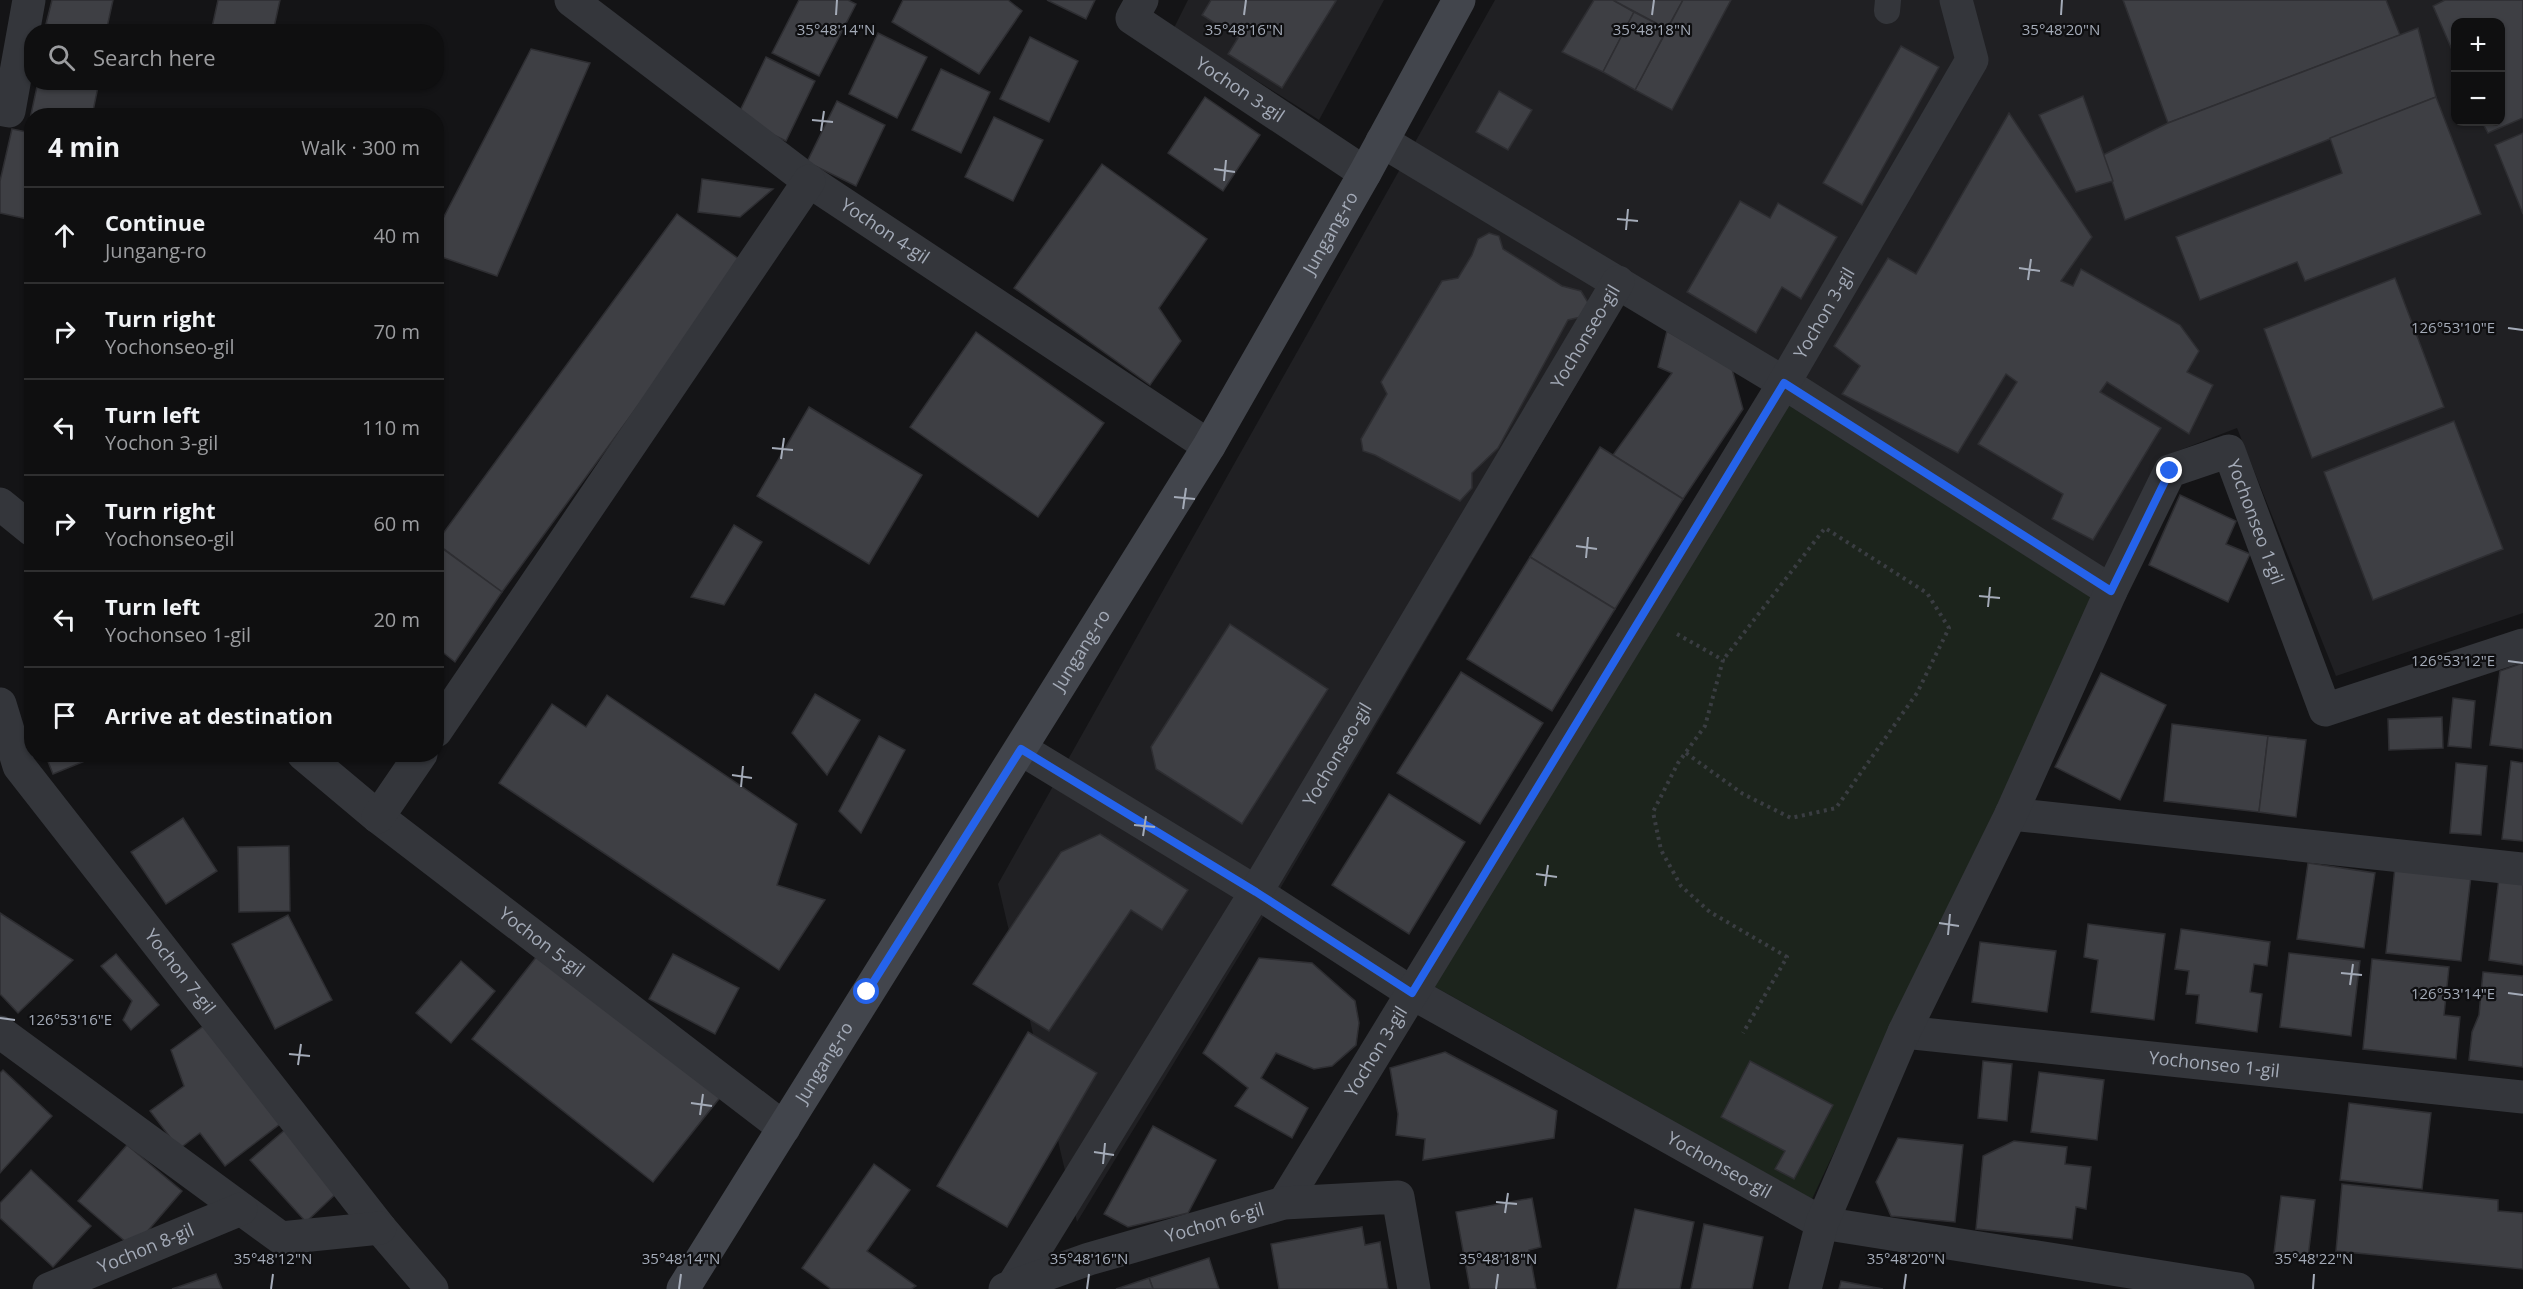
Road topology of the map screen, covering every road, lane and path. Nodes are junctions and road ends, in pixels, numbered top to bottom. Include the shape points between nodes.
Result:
1 (29, 0) edge
2 (571, 0) edge
3 (1142, 0) edge
4 (1459, 0) edge
5 (1956, 0) edge
6 (25, 24) edge
7 (24, 28) edge
8 (0, 109) edge
9 (1383, 141) junction
10 (1365, 173) junction
11 (809, 181) junction
12 (1618, 282) junction
13 (1784, 383) junction
14 (1209, 446) junction
15 (0, 504) edge
16 (24, 524) edge
17 (2111, 591) junction
18 (1643, 614) junction
19 (2523, 645) edge
20 (1723, 660) junction
21 (0, 704) edge
22 (444, 719) edge
23 (1021, 749) junction
24 (1686, 753) junction
25 (313, 762) edge
26 (416, 762) edge
27 (2011, 814) junction
28 (378, 817) junction
29 (2523, 869) edge
30 (1256, 892) junction
31 (1412, 993) junction
32 (0, 1032) edge
33 (1904, 1032) junction
34 (1743, 1033) dead end
35 (2523, 1097) edge
36 (784, 1128) junction
37 (1284, 1203) junction
38 (241, 1209) junction
39 (1822, 1223) junction
40 (380, 1228) junction
41 (1008, 1288) edge
42 (50, 1289) edge
43 (432, 1289) edge
44 (683, 1289) edge
45 (1414, 1289) edge
46 (1805, 1289) edge
47 (2238, 1289) edge

1 - 6 street
2 - 11 street, Yochon 4-gil
3 - 10 street, Yochon 3-gil via 1131,18
4 - 9 street, Jungang-ro
5 - 13 street, Yochon 3-gil via 1972,60
7 - 8 street via 9,111
9 - 10 street, Jungang-ro
9 - 12 street
10 - 14 street, Jungang-ro
11 - 14 street, Yochon 4-gil
11 - 22 street
12 - 13 street, Yochonseo-gil
12 - 30 street, Yochonseo-gil
13 - 17 street, Yochonseo-gil
13 - 18 street, Yochon 3-gil
14 - 23 street, Jungang-ro
15 - 16 street
17 - 19 street, Yochonseo 1-gil via 2170,471 2229,451 2325,710
17 - 27 street, Yochonseo 1-gil
18 - 20 path
18 - 31 street, Yochon 3-gil
20 - 24 path via 1705,726
20 - 24 path via 1825,528 1928,593 1949,628 1917,693 1836,808 1791,818 1743,794
21 - 40 street, Yochon 7-gil via 19,766
23 - 30 street, Yochonseo-gil
23 - 36 street, Jungang-ro
24 - 34 path via 1653,812 1662,850 1681,886 1710,912 1787,957
25 - 28 street, Yochon 5-gil
26 - 28 street
27 - 29 street
27 - 33 street, Yochonseo 1-gil
28 - 36 street, Yochon 5-gil
30 - 31 street, Yochonseo-gil
30 - 41 street, Yochonseo-gil
31 - 37 street, Yochon 3-gil
31 - 39 street, Yochonseo-gil
32 - 38 street
33 - 35 street, Yochonseo 1-gil
33 - 39 street, Yochonseo 1-gil
36 - 44 street, Jungang-ro
37 - 41 street, Yochon 6-gil via 1089,1258
37 - 45 street, Yochon 6-gil via 1398,1197
38 - 40 street via 281,1238
38 - 42 street, Yochon 8-gil
39 - 46 street, Yochonseo 1-gil
39 - 47 street, Yochonseo-gil
40 - 43 street, Yochon 7-gil

